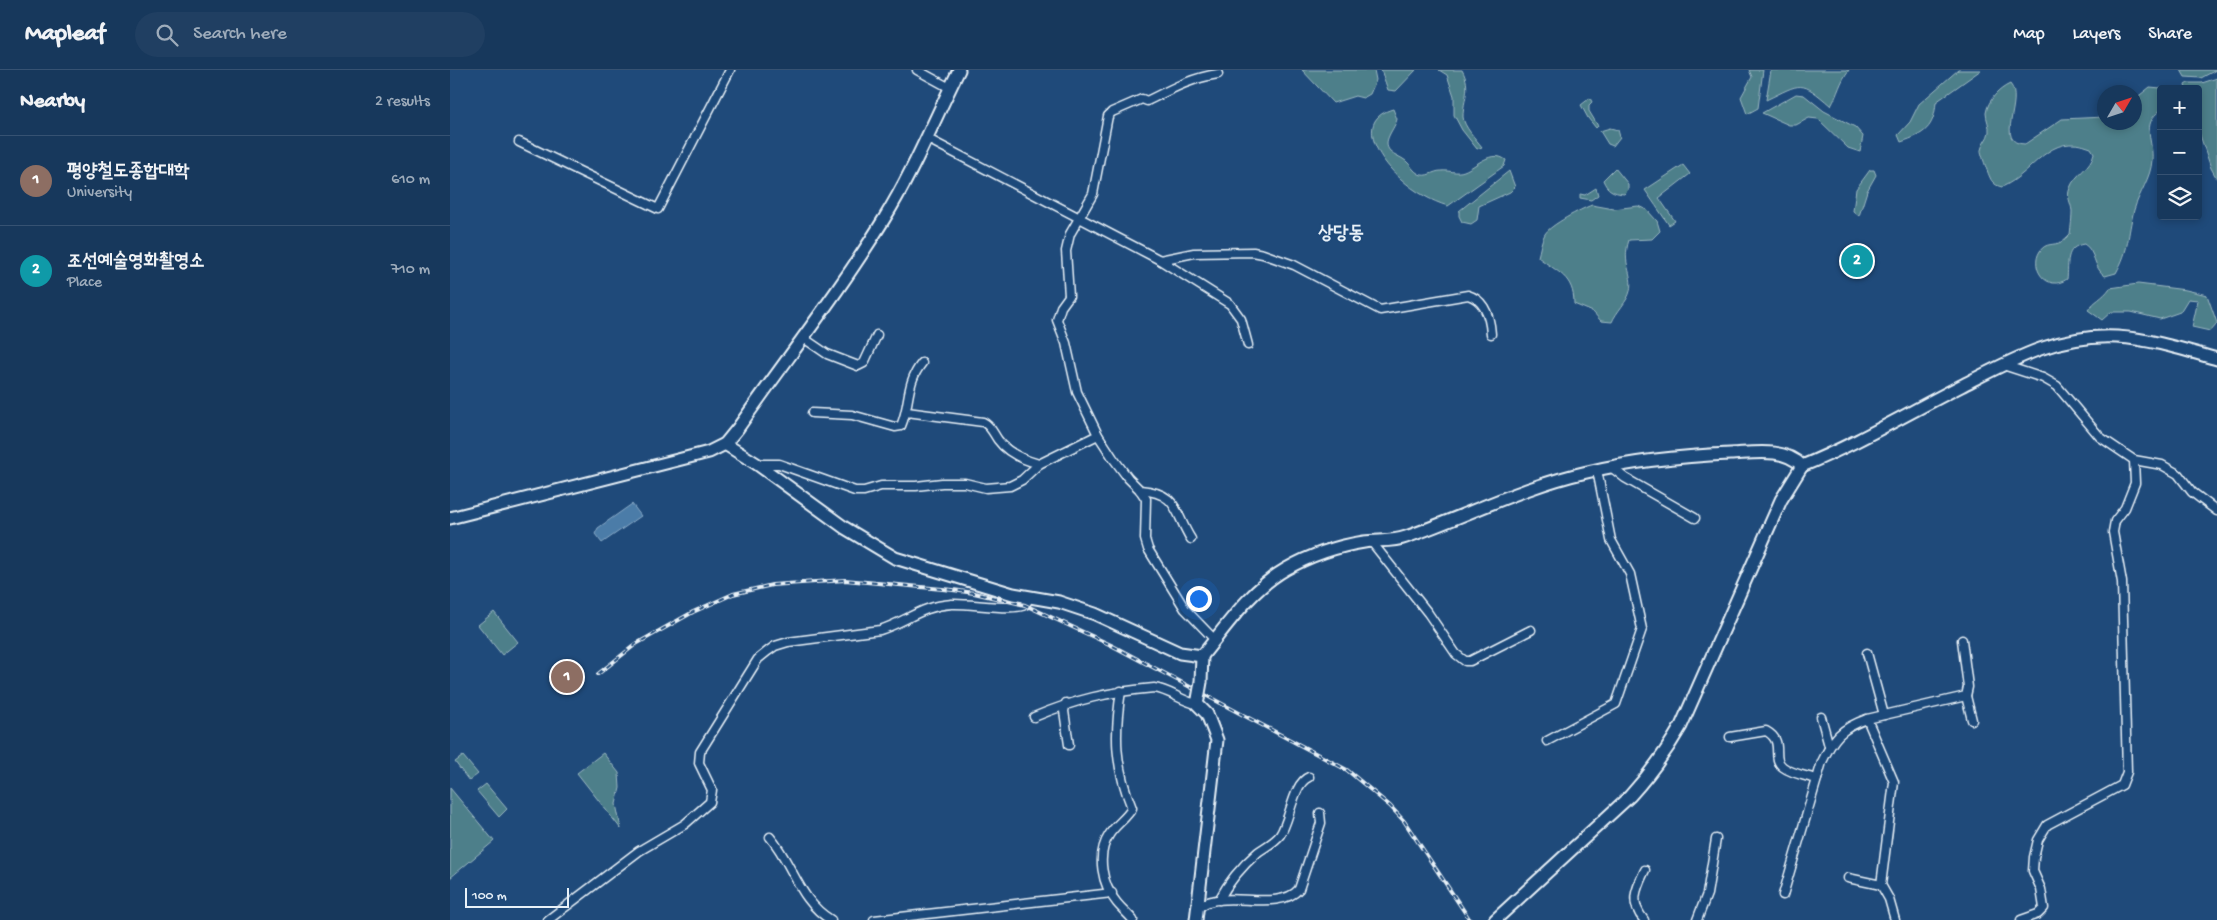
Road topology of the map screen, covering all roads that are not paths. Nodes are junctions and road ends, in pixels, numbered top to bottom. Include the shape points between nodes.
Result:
1 (730, 70) edge
2 (917, 70) edge
3 (959, 70) edge
4 (1218, 74) dead end
5 (950, 88) junction
6 (926, 138) junction
7 (519, 142) dead end
8 (1078, 219) junction
9 (1160, 260) junction
10 (1491, 334) dead end
11 (876, 335) dead end
12 (802, 337) junction
13 (1248, 345) dead end
14 (2217, 359) edge
15 (922, 363) dead end
16 (2003, 365) junction
17 (907, 412) junction
18 (812, 413) dead end
19 (1098, 435) junction
20 (725, 444) junction
21 (2134, 460) junction
22 (757, 464) junction
23 (1039, 464) junction
24 (1802, 466) junction
25 (1611, 468) junction
26 (1597, 470) junction
27 (1140, 490) junction
28 (2217, 511) edge
29 (450, 518) edge
30 (1695, 518) dead end
31 (1191, 539) dead end
32 (1371, 542) junction
33 (1030, 597) junction
34 (1531, 630) dead end
35 (1215, 640) junction
36 (1962, 640) dead end
37 (1867, 653) dead end
38 (1202, 656) junction
39 (1121, 691) junction
40 (1966, 696) junction
41 (1198, 701) junction
42 (1066, 703) junction
43 (1884, 715) junction
44 (1034, 717) dead end
45 (1821, 717) dead end
46 (1867, 719) junction
47 (1972, 720) dead end
48 (1730, 737) dead end
49 (1547, 741) dead end
50 (1069, 745) dead end
51 (1829, 746) junction
52 (1309, 777) dead end
53 (1817, 779) junction
54 (1320, 813) dead end
55 (770, 837) dead end
56 (1716, 840) dead end
57 (1646, 870) dead end
58 (1848, 878) dead end
59 (1881, 885) junction
60 (1112, 893) junction
61 (1783, 895) dead end
62 (1219, 900) junction
63 (1198, 908) junction
64 (548, 920) edge
65 (831, 920) edge
66 (877, 920) edge
67 (1134, 920) edge
68 (1196, 920) edge
69 (1495, 920) edge
70 (1644, 920) edge
71 (1697, 920) edge
72 (1895, 920) edge
73 (2021, 920) edge

1 - 7 street via 658,209
2 - 5 street
3 - 5 street
4 - 8 street via 1185,82 1108,116 1093,194
5 - 6 street
6 - 8 street
6 - 12 street via 884,218
8 - 9 street
8 - 19 street via 1066,251 1069,296 1057,320 1066,343 1077,392
9 - 10 street via 1194,253 1263,254 1294,265 1380,310 1468,295 1484,307 1491,324
9 - 13 street via 1230,304 1241,319
11 - 12 street via 864,363 858,366 827,354
12 - 20 street
14 - 16 street via 2149,341 2118,337 2056,342
15 - 17 street via 914,372 908,391
16 - 21 street via 2057,386 2100,437
16 - 24 street
17 - 18 street via 901,426 894,427 852,415
17 - 23 street via 984,422 1006,449
19 - 23 street
19 - 27 street
20 - 22 street
20 - 29 street via 709,452
21 - 28 street via 2162,465 2178,474 2192,492
21 - 73 street via 2135,483 2125,508 2115,521 2113,532 2122,582 2127,772 2122,785 2047,825 2038,840 2033,871 2041,889 2044,908 2038,914
22 - 23 street via 779,464 855,491 864,491 881,486 942,483 1002,488 1022,480
22 - 33 street via 845,528 895,558
24 - 25 street via 1795,459 1773,452 1650,461
24 - 69 street via 1781,500 1681,726 1664,755 1630,796
25 - 26 street
25 - 30 street
26 - 32 street via 1531,489 1403,538
26 - 49 street via 1611,540 1630,574 1642,629 1616,704
27 - 31 street via 1169,498
27 - 35 street via 1146,500 1145,539 1148,549 1184,609
32 - 34 street via 1420,602 1456,654 1465,661
32 - 35 street via 1312,557 1286,570 1265,584
33 - 38 street via 1059,602 1095,614 1180,653
33 - 64 street via 1025,605 1014,608 961,604 928,607 880,630 775,646 758,659 700,752 699,763 712,790 710,802 685,824 639,851
35 - 38 street
36 - 40 street via 1968,687
37 - 43 street
38 - 41 street, bridge
39 - 41 street via 1164,689 1188,702
39 - 42 street
39 - 60 street via 1115,739 1118,767 1132,808 1102,848 1103,871
40 - 43 street
40 - 47 street
41 - 63 street via 1217,740
42 - 44 street
42 - 50 street via 1064,711
43 - 46 street
45 - 51 street
46 - 51 street via 1840,732
46 - 59 street via 1894,782
48 - 53 street via 1766,731 1777,741 1778,760 1784,768
51 - 53 street
52 - 62 street via 1299,784 1280,836 1245,864
53 - 61 street
54 - 62 street via 1321,823 1295,894 1263,900
55 - 65 street via 786,858 809,901
56 - 71 street via 1707,894
57 - 70 street via 1634,898
58 - 59 street
59 - 72 street
60 - 66 street
60 - 67 street
62 - 63 street
63 - 68 street

